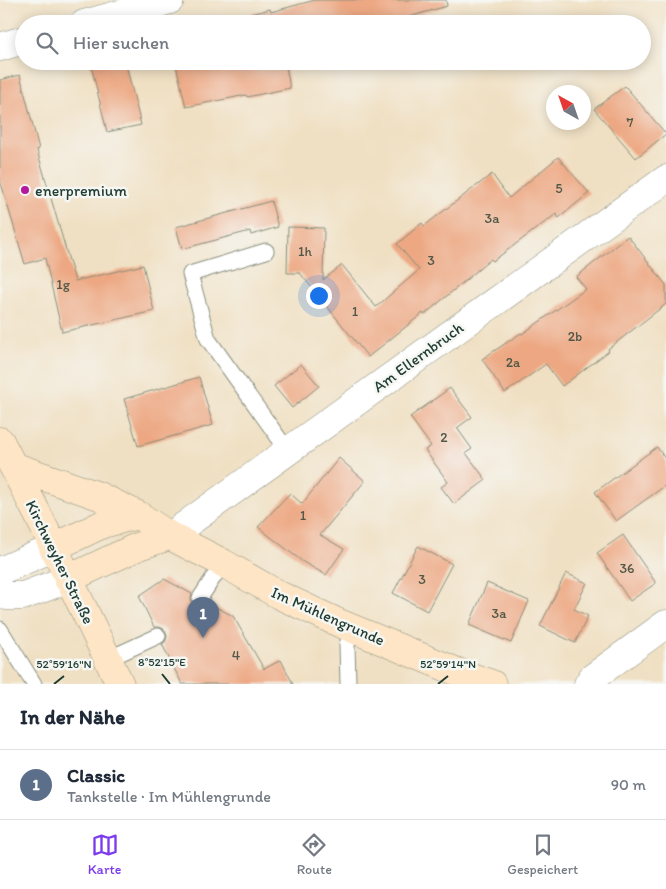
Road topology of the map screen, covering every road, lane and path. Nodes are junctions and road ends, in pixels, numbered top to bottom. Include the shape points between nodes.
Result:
1 (170, 0) edge
2 (116, 15) edge
3 (15, 43) edge
4 (0, 47) edge
5 (666, 179) edge
6 (266, 251) dead end
7 (0, 440) edge
8 (288, 451) junction
9 (13, 466) junction
10 (138, 515) junction
11 (170, 536) junction
12 (53, 548) junction
13 (222, 563) junction
14 (0, 572) edge
15 (68, 579) junction
16 (0, 595) edge
17 (200, 598) dead end
18 (666, 624) edge
19 (352, 628) junction
20 (0, 629) edge
21 (158, 636) dead end
22 (108, 659) junction
23 (34, 684) edge
24 (120, 684) edge
25 (348, 684) edge
26 (492, 684) edge
27 (588, 684) edge

1 - 2 street
3 - 4 street
5 - 8 street, Am Ellernbruch
6 - 8 lane via 190,274 208,340
7 - 9 main road, Kirchweyher Straße
8 - 11 street, Am Ellernbruch
9 - 10 main road, Im Mühlengrunde via 99,496
9 - 12 main road, Kirchweyher Straße
10 - 11 main road, Im Mühlengrunde
10 - 12 main road via 103,524
11 - 13 main road, Im Mühlengrunde
11 - 15 main road via 139,546
12 - 14 street
12 - 15 main road, Kirchweyher Straße
13 - 17 lane
13 - 19 main road, Im Mühlengrunde via 279,595
15 - 16 street via 24,596
15 - 22 main road, Kirchweyher Straße
18 - 27 street
19 - 25 lane via 347,645
19 - 26 main road, Im Mühlengrunde
20 - 23 lane
21 - 22 lane
22 - 24 main road, Kirchweyher Straße

